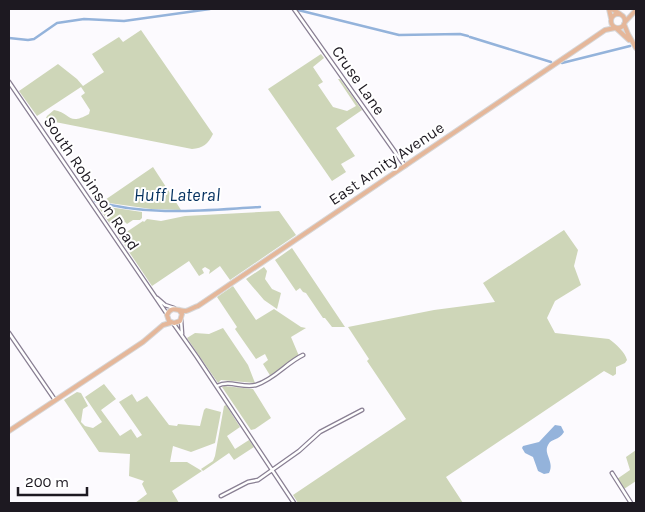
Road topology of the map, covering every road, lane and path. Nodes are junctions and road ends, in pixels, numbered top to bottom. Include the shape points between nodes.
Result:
1 (294, 9) edge
2 (611, 9) edge
3 (636, 10) edge
4 (620, 15) junction
5 (611, 19) junction
6 (625, 23) junction
7 (616, 28) junction
8 (589, 41) junction
9 (633, 43) junction
10 (636, 48) edge
11 (9, 82) edge
12 (405, 166) junction
13 (156, 297) junction
14 (198, 306) junction
15 (177, 309) junction
16 (167, 315) junction
17 (181, 320) junction
18 (172, 323) junction
19 (9, 333) edge
20 (154, 334) junction
21 (182, 335) junction
22 (303, 355) dead end
23 (217, 386) junction
24 (55, 401) junction
25 (362, 410) dead end
26 (9, 431) edge
27 (272, 470) junction
28 (612, 473) dead end
29 (221, 496) dead end
30 (294, 503) edge
31 (631, 503) edge

1 - 12 street, Cruse Lane
2 - 4 main road
2 - 5 main road
3 - 4 main road
3 - 6 main road
4 - 5 main road
4 - 6 main road
5 - 7 main road
5 - 8 main road, East Amity Avenue
6 - 7 main road
6 - 9 main road
7 - 8 main road, East Amity Avenue via 606,30
7 - 9 main road
8 - 12 main road, East Amity Avenue
9 - 10 main road
11 - 13 street, South Robinson Road
12 - 14 main road, East Amity Avenue
13 - 15 street, South Robinson Road
13 - 16 street, South Robinson Road
14 - 15 main road, East Amity Avenue
14 - 17 main road, East Amity Avenue
15 - 16 main road via 170,310
15 - 17 main road via 182,314
16 - 18 main road
16 - 20 main road
17 - 18 main road
17 - 21 street
18 - 20 main road via 165,324
18 - 21 street
19 - 24 street
20 - 24 main road
21 - 23 street
22 - 23 street via 276,376 257,385 226,383
23 - 27 street
24 - 26 main road
25 - 27 street via 320,432
27 - 29 street via 258,480
27 - 30 street
28 - 31 street

